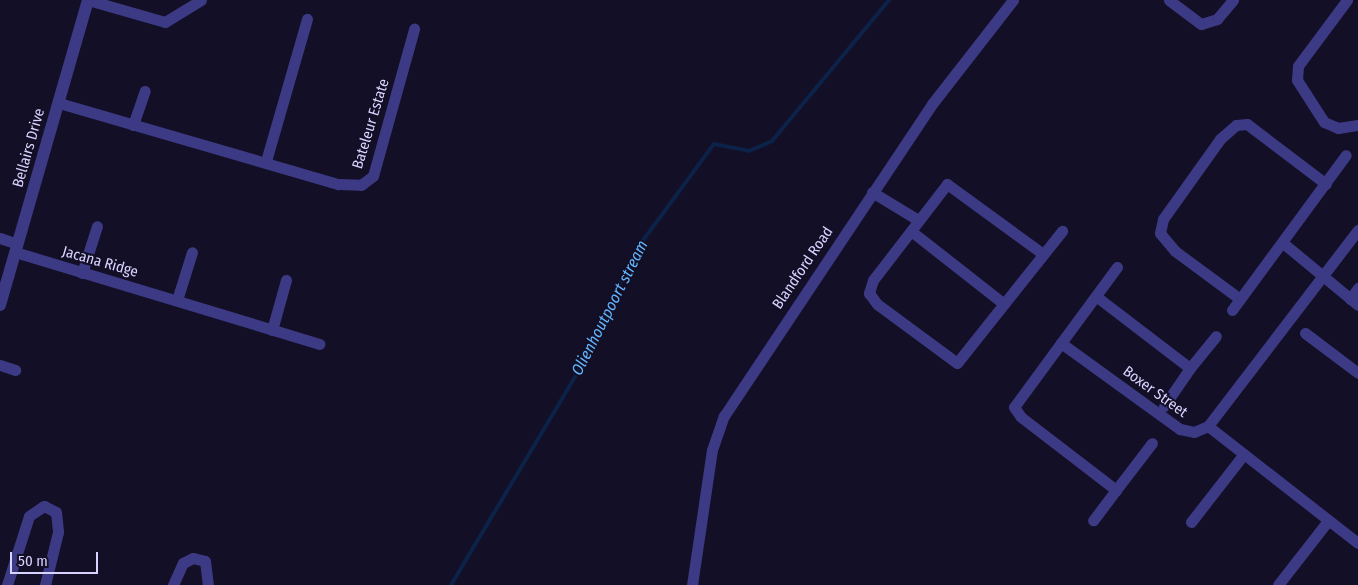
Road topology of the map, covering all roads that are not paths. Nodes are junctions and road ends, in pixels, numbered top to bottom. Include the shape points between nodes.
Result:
1 (88, 0) edge
2 (201, 0) edge
3 (1014, 0) edge
4 (1169, 0) edge
5 (1233, 0) edge
6 (1347, 0) edge
7 (307, 19) dead end
8 (414, 29) dead end
9 (145, 91) dead end
10 (59, 104) junction
11 (133, 125) junction
12 (1358, 125) edge
13 (1346, 156) dead end
14 (266, 162) junction
15 (1326, 184) junction
16 (872, 192) junction
17 (918, 220) junction
18 (97, 226) dead end
19 (1358, 230) edge
20 (910, 231) junction
21 (1062, 231) dead end
22 (0, 238) edge
23 (1283, 243) junction
24 (16, 248) junction
25 (192, 252) dead end
26 (1043, 254) junction
27 (1117, 268) dead end
28 (82, 273) junction
29 (1322, 277) junction
30 (286, 280) dead end
31 (1358, 288) edge
32 (1096, 297) junction
33 (1240, 299) junction
34 (177, 300) junction
35 (1354, 302) edge
36 (1004, 304) junction
37 (0, 305) edge
38 (1232, 310) dead end
39 (272, 330) junction
40 (1305, 333) dead end
41 (1216, 336) dead end
42 (1061, 342) junction
43 (319, 344) dead end
44 (0, 365) edge
45 (1190, 368) junction
46 (15, 370) dead end
47 (1358, 373) edge
48 (1164, 406) dead end
49 (1208, 426) junction
50 (1152, 443) dead end
51 (1244, 454) junction
52 (1116, 490) junction
53 (1093, 520) dead end
54 (1191, 522) dead end
55 (1327, 522) junction
56 (1358, 544) edge
57 (7, 585) edge
58 (45, 585) edge
59 (172, 585) edge
60 (208, 585) edge
61 (692, 585) edge
62 (1278, 585) edge

1 - 2 street via 165,22
1 - 10 street, Bellairs Drive
3 - 16 street, Blandford Road via 932,104
4 - 5 street via 1201,24 1217,19
6 - 12 street via 1298,66 1297,80 1324,122 1338,128
7 - 14 street
8 - 14 street, Bateleur Estate via 368,181 338,184
9 - 11 street
10 - 11 street, Bateleur Estate
10 - 24 street, Bellairs Drive
11 - 14 street, Bateleur Estate
13 - 15 street
15 - 23 street
15 - 33 street via 1247,124 1236,125 1220,139 1161,222 1160,233 1174,251
16 - 17 street
16 - 61 street, Blandford Road via 724,416 712,450
17 - 20 street
17 - 26 street via 944,186 950,185
18 - 28 street
19 - 29 street
20 - 36 street
20 - 36 street via 873,280 870,293 950,362 957,363 965,357
21 - 26 street
22 - 24 street, Jacana Ridge
23 - 29 street
23 - 33 street
24 - 28 street, Jacana Ridge
24 - 37 street, Bellairs Drive
25 - 34 street
26 - 36 street
27 - 32 street
28 - 34 street, Jacana Ridge
29 - 35 street
29 - 49 street
30 - 39 street
31 - 35 street
32 - 42 street
32 - 45 street
33 - 38 street
34 - 39 street, Jacana Ridge
39 - 43 street, Jacana Ridge
40 - 47 street
41 - 45 street
42 - 49 street, Boxer Street via 1180,430 1194,432
42 - 52 street via 1019,398 1015,410
44 - 46 street
45 - 48 street
49 - 51 street
50 - 52 street
51 - 54 street
51 - 55 street
52 - 53 street
55 - 56 street
55 - 62 street
57 - 58 street via 29,516 44,506 56,512 58,532
59 - 60 street via 183,563 194,558 205,561

